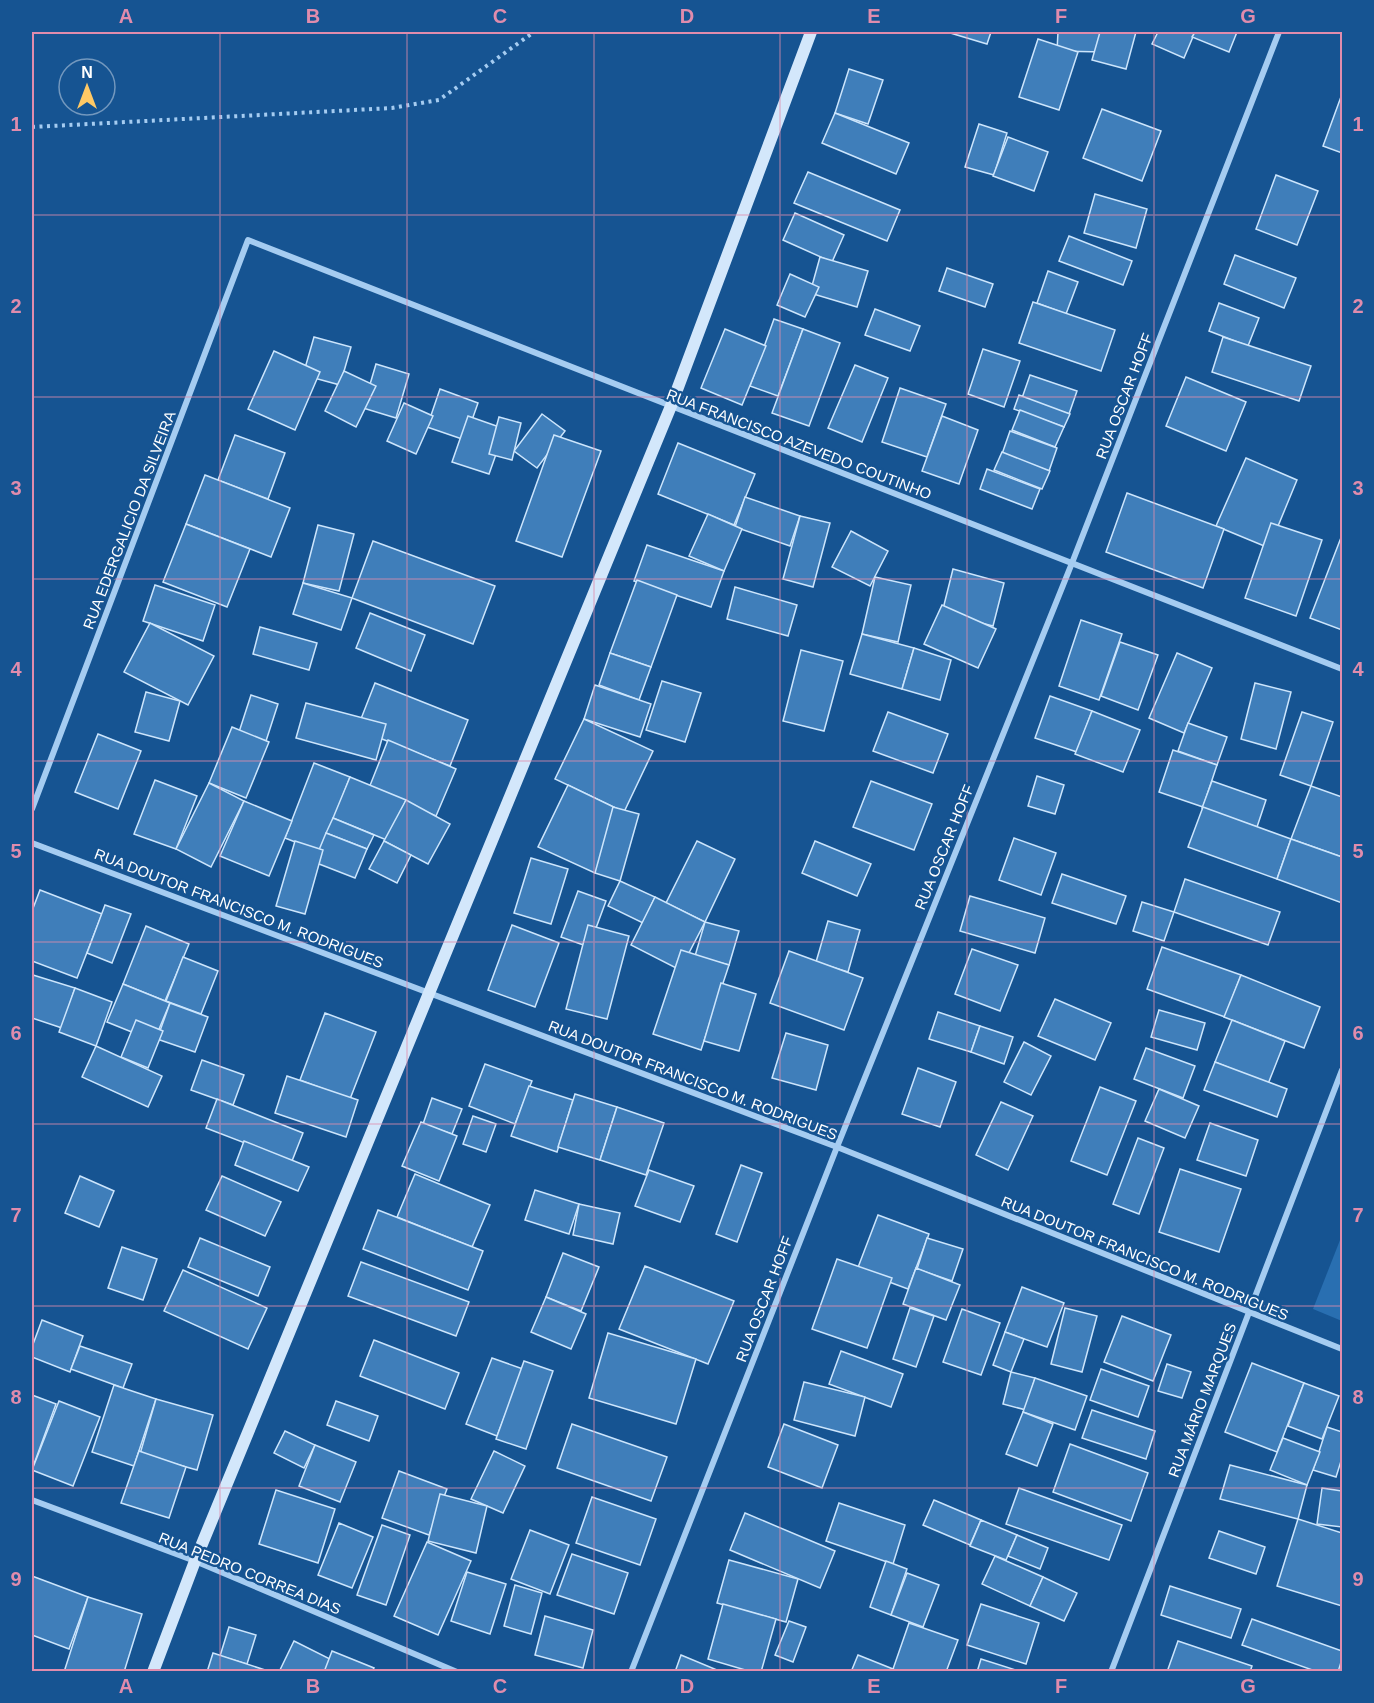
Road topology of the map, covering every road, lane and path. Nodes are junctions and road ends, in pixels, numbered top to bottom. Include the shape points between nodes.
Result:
1 (534, 32) edge
2 (811, 32) edge
3 (1279, 32) edge
4 (32, 127) edge
5 (248, 240) joint
6 (671, 406) junction
7 (1072, 563) junction
8 (1342, 669) edge
9 (32, 808) edge
10 (32, 843) edge
11 (430, 992) junction
12 (1342, 1070) edge
13 (837, 1147) junction
14 (1248, 1313) junction
15 (1342, 1349) edge
16 (32, 1500) edge
17 (195, 1562) junction
18 (153, 1671) edge
19 (457, 1671) edge
20 (631, 1671) edge
21 (1111, 1671) edge

1 - 4 path via 439,100 392,108
2 - 6 street
3 - 7 street, RUA OSCAR HOFF
5 - 6 street, RUA FRANCISCO AZEVEDO COUTINHO
5 - 9 street, RUA EDERGALICIO DA SILVEIRA
6 - 7 street, RUA FRANCISCO AZEVEDO COUTINHO
6 - 11 street
7 - 8 street, RUA FRANCISCO AZEVEDO COUTINHO
7 - 13 street, RUA OSCAR HOFF
10 - 11 street, RUA DOUTOR FRANCISCO M. RODRIGUES
11 - 13 street, RUA DOUTOR FRANCISCO M. RODRIGUES
11 - 17 street
12 - 14 street, RUA MÁRIO MARQUES
13 - 14 street, RUA DOUTOR FRANCISCO M. RODRIGUES
13 - 20 street, RUA OSCAR HOFF
14 - 15 street, RUA DOUTOR FRANCISCO M. RODRIGUES
14 - 21 street, RUA MÁRIO MARQUES
16 - 17 street, RUA PEDRO CORREA DIAS
17 - 18 street
17 - 19 street, RUA PEDRO CORREA DIAS

